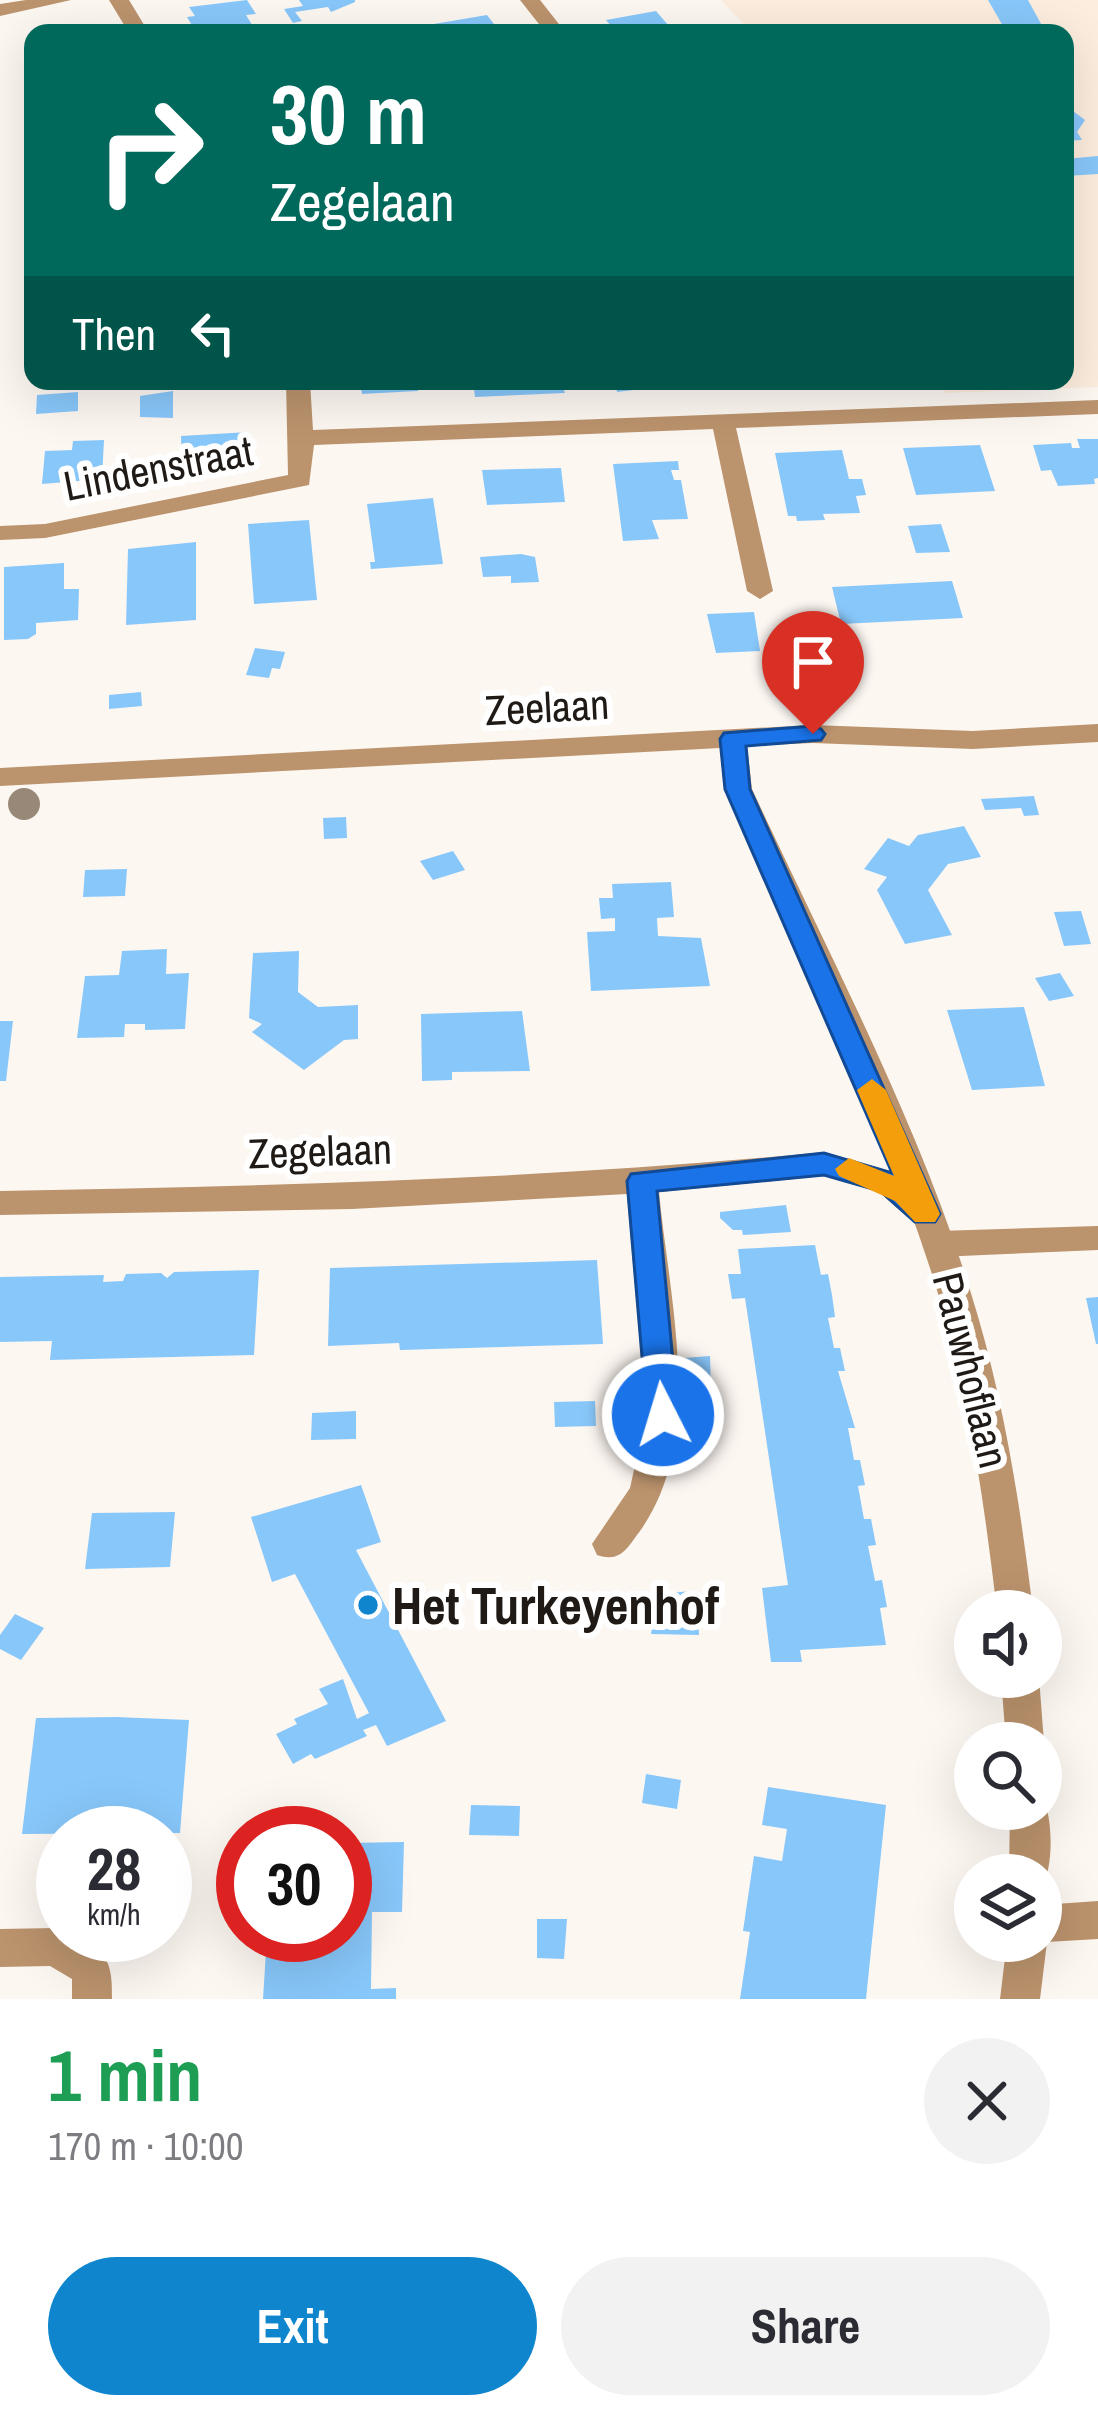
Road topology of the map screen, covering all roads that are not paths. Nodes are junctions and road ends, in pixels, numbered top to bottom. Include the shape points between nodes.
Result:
1 (61, 0) edge
2 (530, 0) edge
3 (0, 10) edge
4 (549, 24) edge
5 (299, 390) edge
6 (1098, 407) edge
7 (724, 422) junction
8 (302, 438) junction
9 (0, 533) edge
10 (760, 591) dead end
11 (1098, 733) edge
12 (733, 739) junction
13 (0, 777) edge
14 (642, 1181) junction
15 (0, 1203) edge
16 (932, 1229) junction
17 (1098, 1238) edge
18 (610, 1544) dead end
19 (1013, 1590) edge
20 (1098, 1920) edge
21 (1062, 1923) edge
22 (0, 1948) edge
23 (1024, 1962) edge
24 (92, 1999) edge
25 (1020, 1999) edge

1 - 3 street
2 - 4 street
5 - 8 street
6 - 7 street, Lindenstraat
7 - 8 street, Lindenstraat
7 - 10 street
8 - 9 street, Lindenstraat via 300,480 46,531
11 - 12 street, Zeelaan
12 - 13 street, Zeelaan
12 - 16 street, Pauwhoflaan via 738,789
14 - 15 street, Zegelaan via 352,1197
14 - 16 street, Zegelaan via 824,1164 890,1184
14 - 18 street via 663,1415 647,1493
16 - 17 street
16 - 19 street, Pauwhoflaan via 977,1378
20 - 21 street
22 - 24 street via 55,1947 94,1970
23 - 25 street

